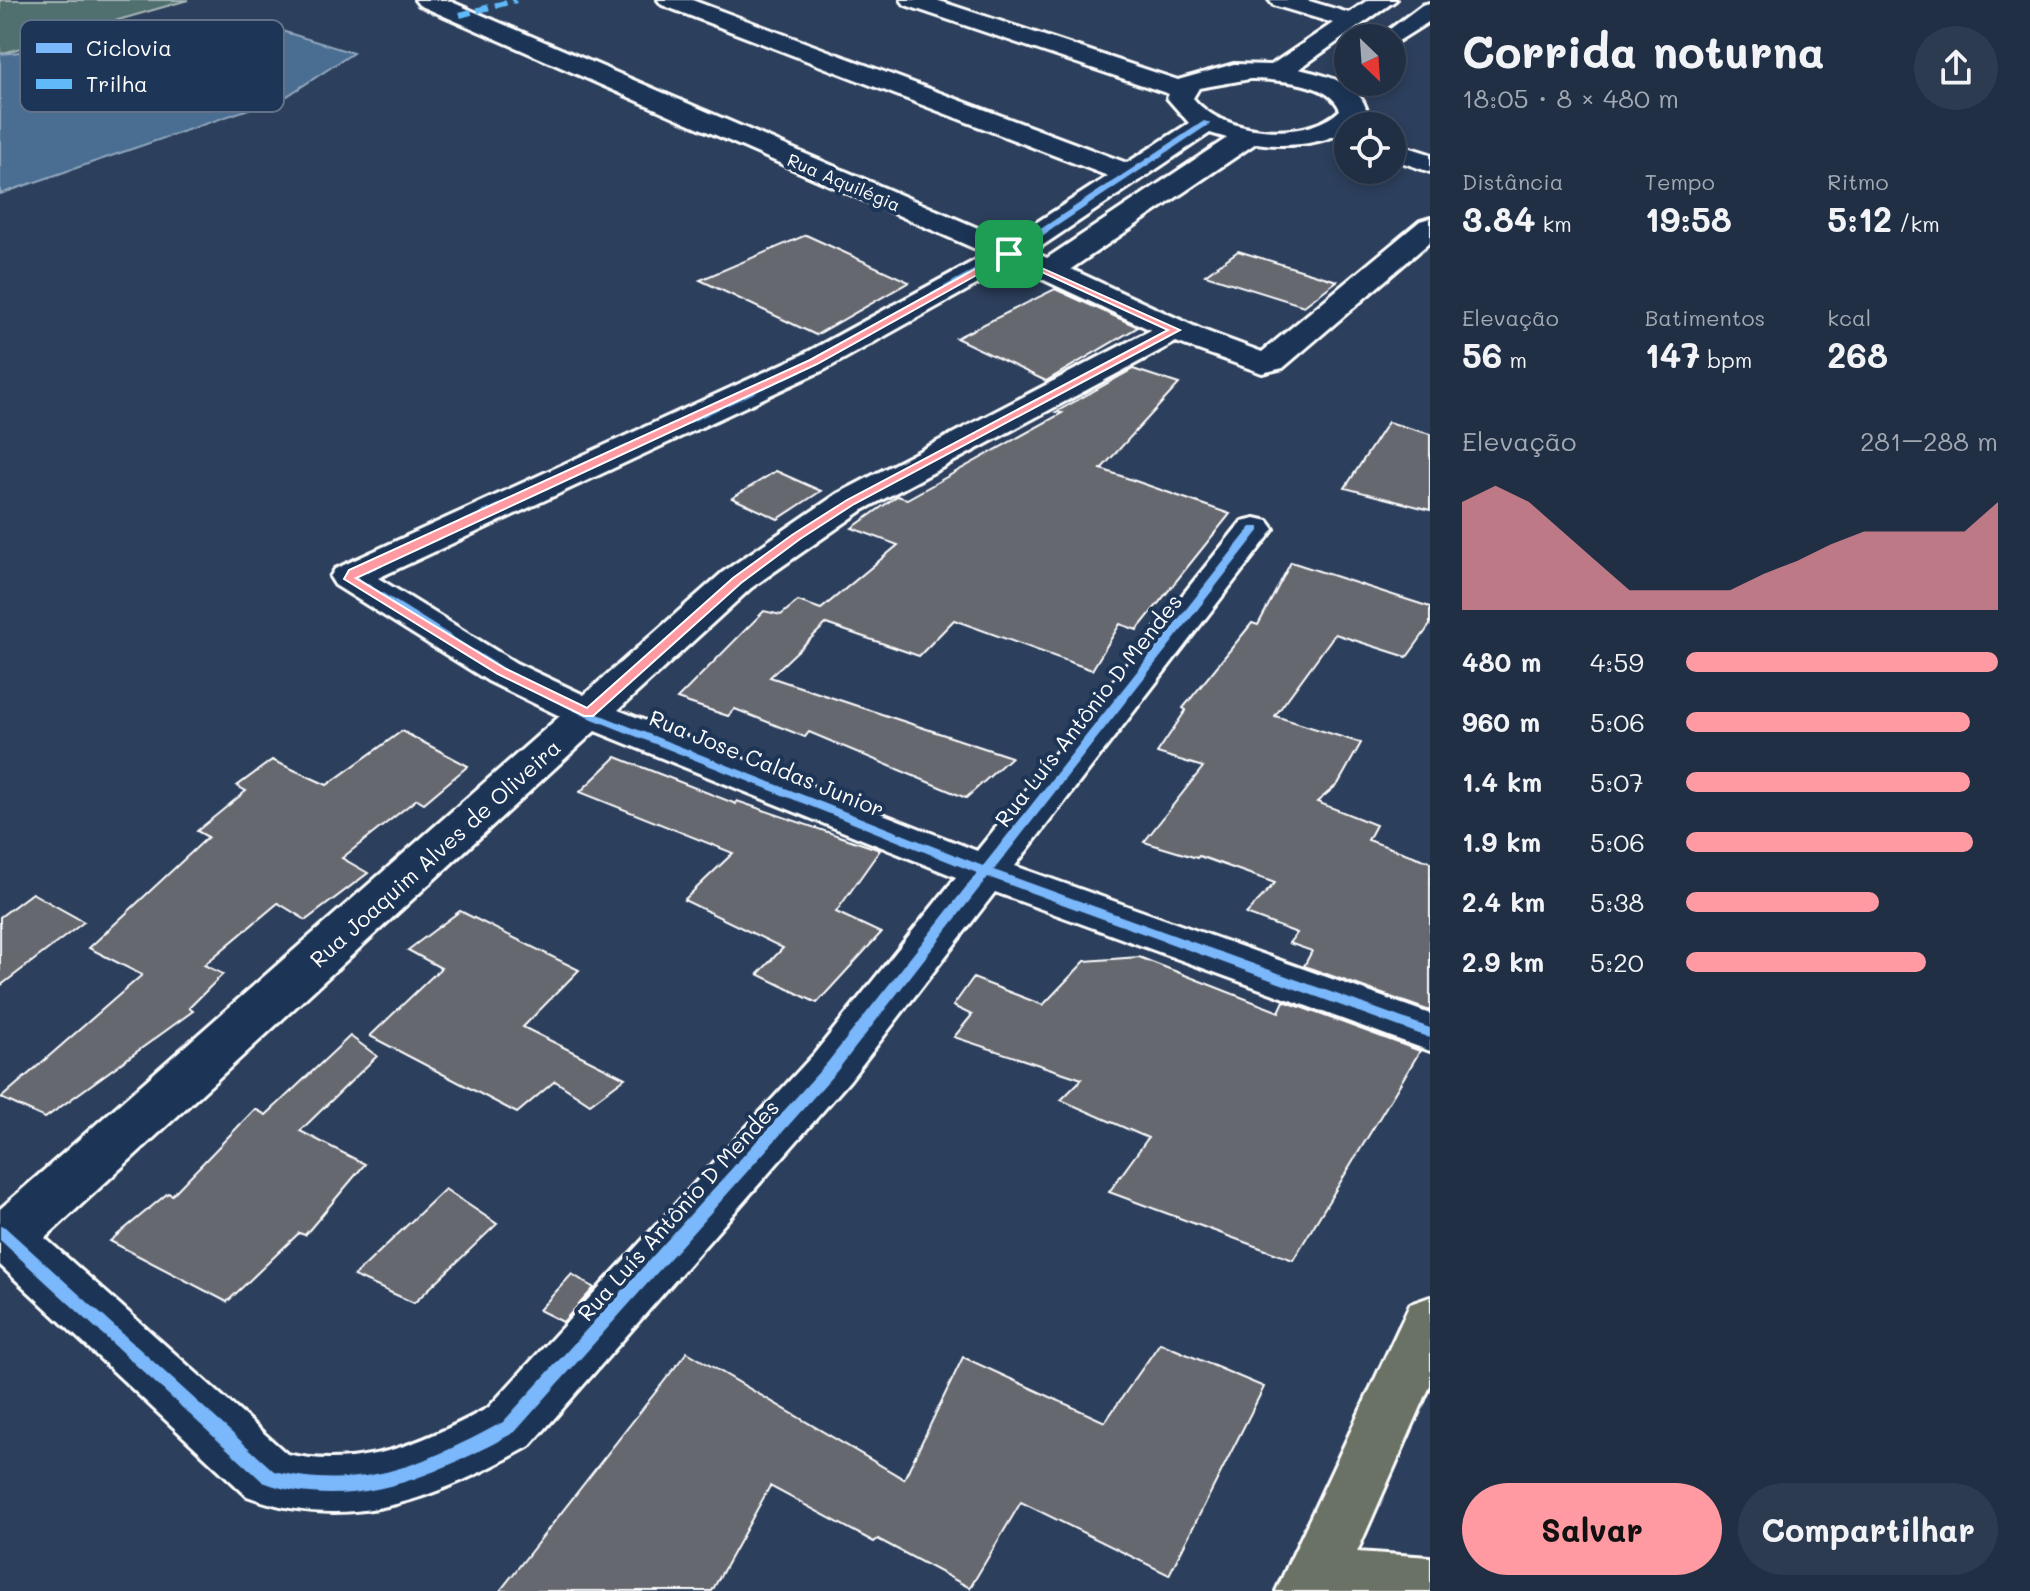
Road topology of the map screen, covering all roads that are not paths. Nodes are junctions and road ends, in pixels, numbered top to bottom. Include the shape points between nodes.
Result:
1 (427, 0) edge
2 (670, 0) edge
3 (913, 0) edge
4 (1281, 0) edge
5 (1384, 0) edge
6 (1430, 10) edge
7 (1351, 21) junction
8 (1406, 27) edge
9 (1172, 59) dead end
10 (1276, 73) junction
11 (1216, 74) junction
12 (1334, 77) edge
13 (1324, 84) junction
14 (1182, 90) junction
15 (1354, 112) edge
16 (1207, 123) junction
17 (1334, 133) edge
18 (1252, 134) junction
19 (1406, 155) edge
20 (1430, 164) edge
21 (1127, 173) junction
22 (1430, 227) edge
23 (1009, 254) junction
24 (1049, 270) junction
25 (1175, 330) junction
26 (1255, 529) dead end
27 (589, 714) junction
28 (986, 872) junction
29 (1430, 1033) edge
30 (3, 1235) edge
31 (1430, 1321) edge
32 (1311, 1585) edge
33 (1430, 1587) edge

1 - 23 street, Rua Aquilégia
2 - 21 street
3 - 14 street
4 - 7 street
5 - 7 street
6 - 8 street
7 - 10 street
9 - 11 street
10 - 11 street
10 - 13 street
11 - 14 street
12 - 13 street
13 - 15 street via 1352,102
14 - 16 street via 1183,106
16 - 18 street
16 - 21 street
17 - 18 street
18 - 24 street
19 - 20 street
21 - 23 street
22 - 25 street, Rua Aquilégia via 1271,361 1262,363
23 - 24 street, Rua Aquilégia
23 - 27 street, Rua Jose Caldas Junior via 814,362 350,575 502,672
24 - 25 street, Rua Aquilégia
25 - 27 street, Rua Joaquim Alves de Oliveira via 850,502 796,537 737,580
26 - 28 street, Rua Luís Antônio D Mendes
27 - 28 street, Rua Jose Caldas Junior
27 - 30 street, Rua Joaquim Alves de Oliveira
28 - 29 street, Rua Jose Caldas Junior
28 - 30 street, Rua Luís Antônio D Mendes via 832,1067 509,1427 417,1471 377,1483 328,1487 295,1486 269,1477
31 - 32 main road
32 - 33 main road

